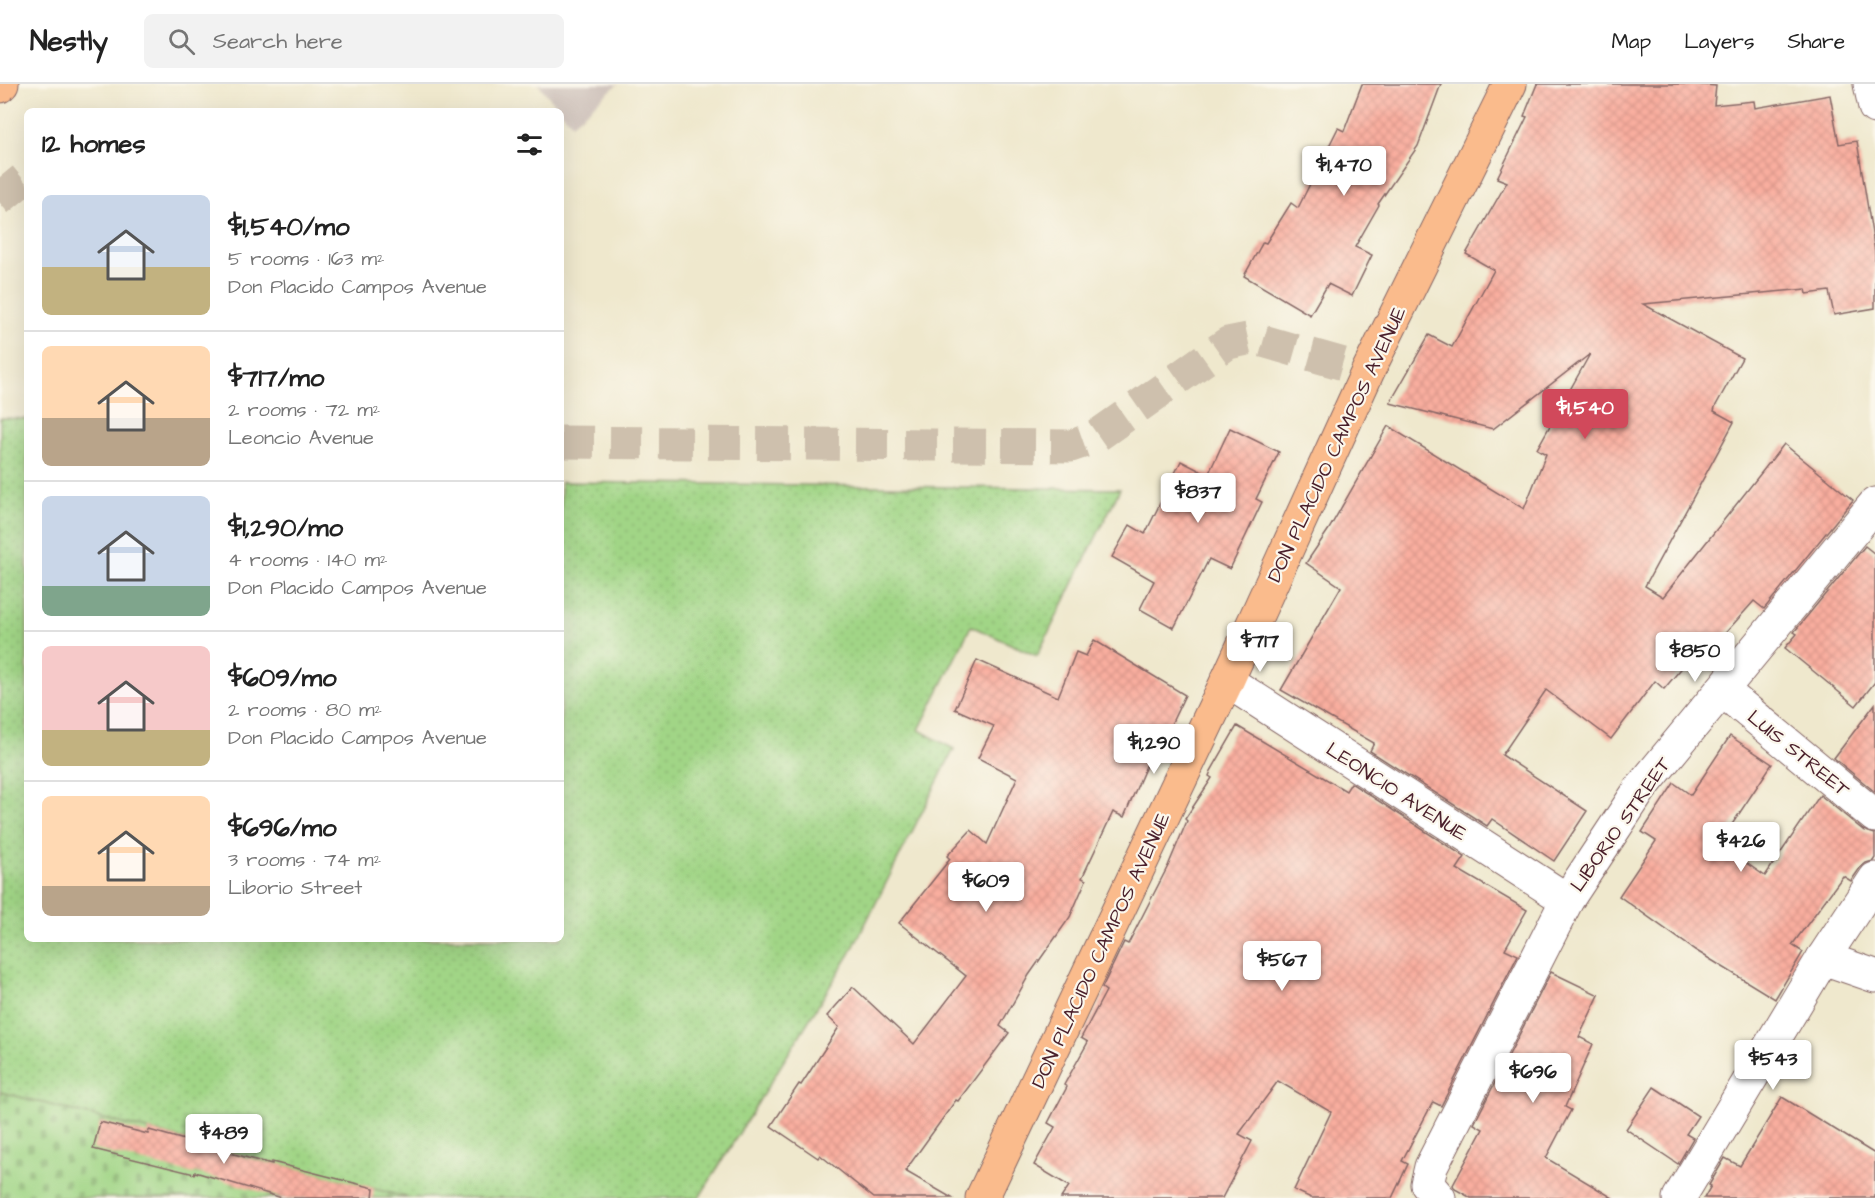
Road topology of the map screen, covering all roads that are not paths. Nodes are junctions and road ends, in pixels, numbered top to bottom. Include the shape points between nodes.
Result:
1 (1510, 84) edge
2 (1870, 84) edge
3 (1875, 107) edge
4 (1875, 504) edge
5 (1227, 681) junction
6 (1722, 690) junction
7 (1875, 816) edge
8 (1875, 879) edge
9 (1567, 900) junction
10 (1823, 958) junction
11 (1875, 976) edge
12 (1433, 1191) edge
13 (982, 1198) edge
14 (1679, 1198) edge

1 - 5 main road, DON PLACIDO CAMPOS AVENUE via 1368,371
2 - 3 street
4 - 6 street, LIBORIO STREET
5 - 9 street, LEONCIO AVENUE
5 - 13 main road, DON PLACIDO CAMPOS AVENUE
6 - 7 street, LUIS STREET
6 - 9 street, LIBORIO STREET via 1641,788
8 - 10 street
9 - 12 street, LIBORIO STREET via 1431,1167
10 - 11 street
10 - 14 street

